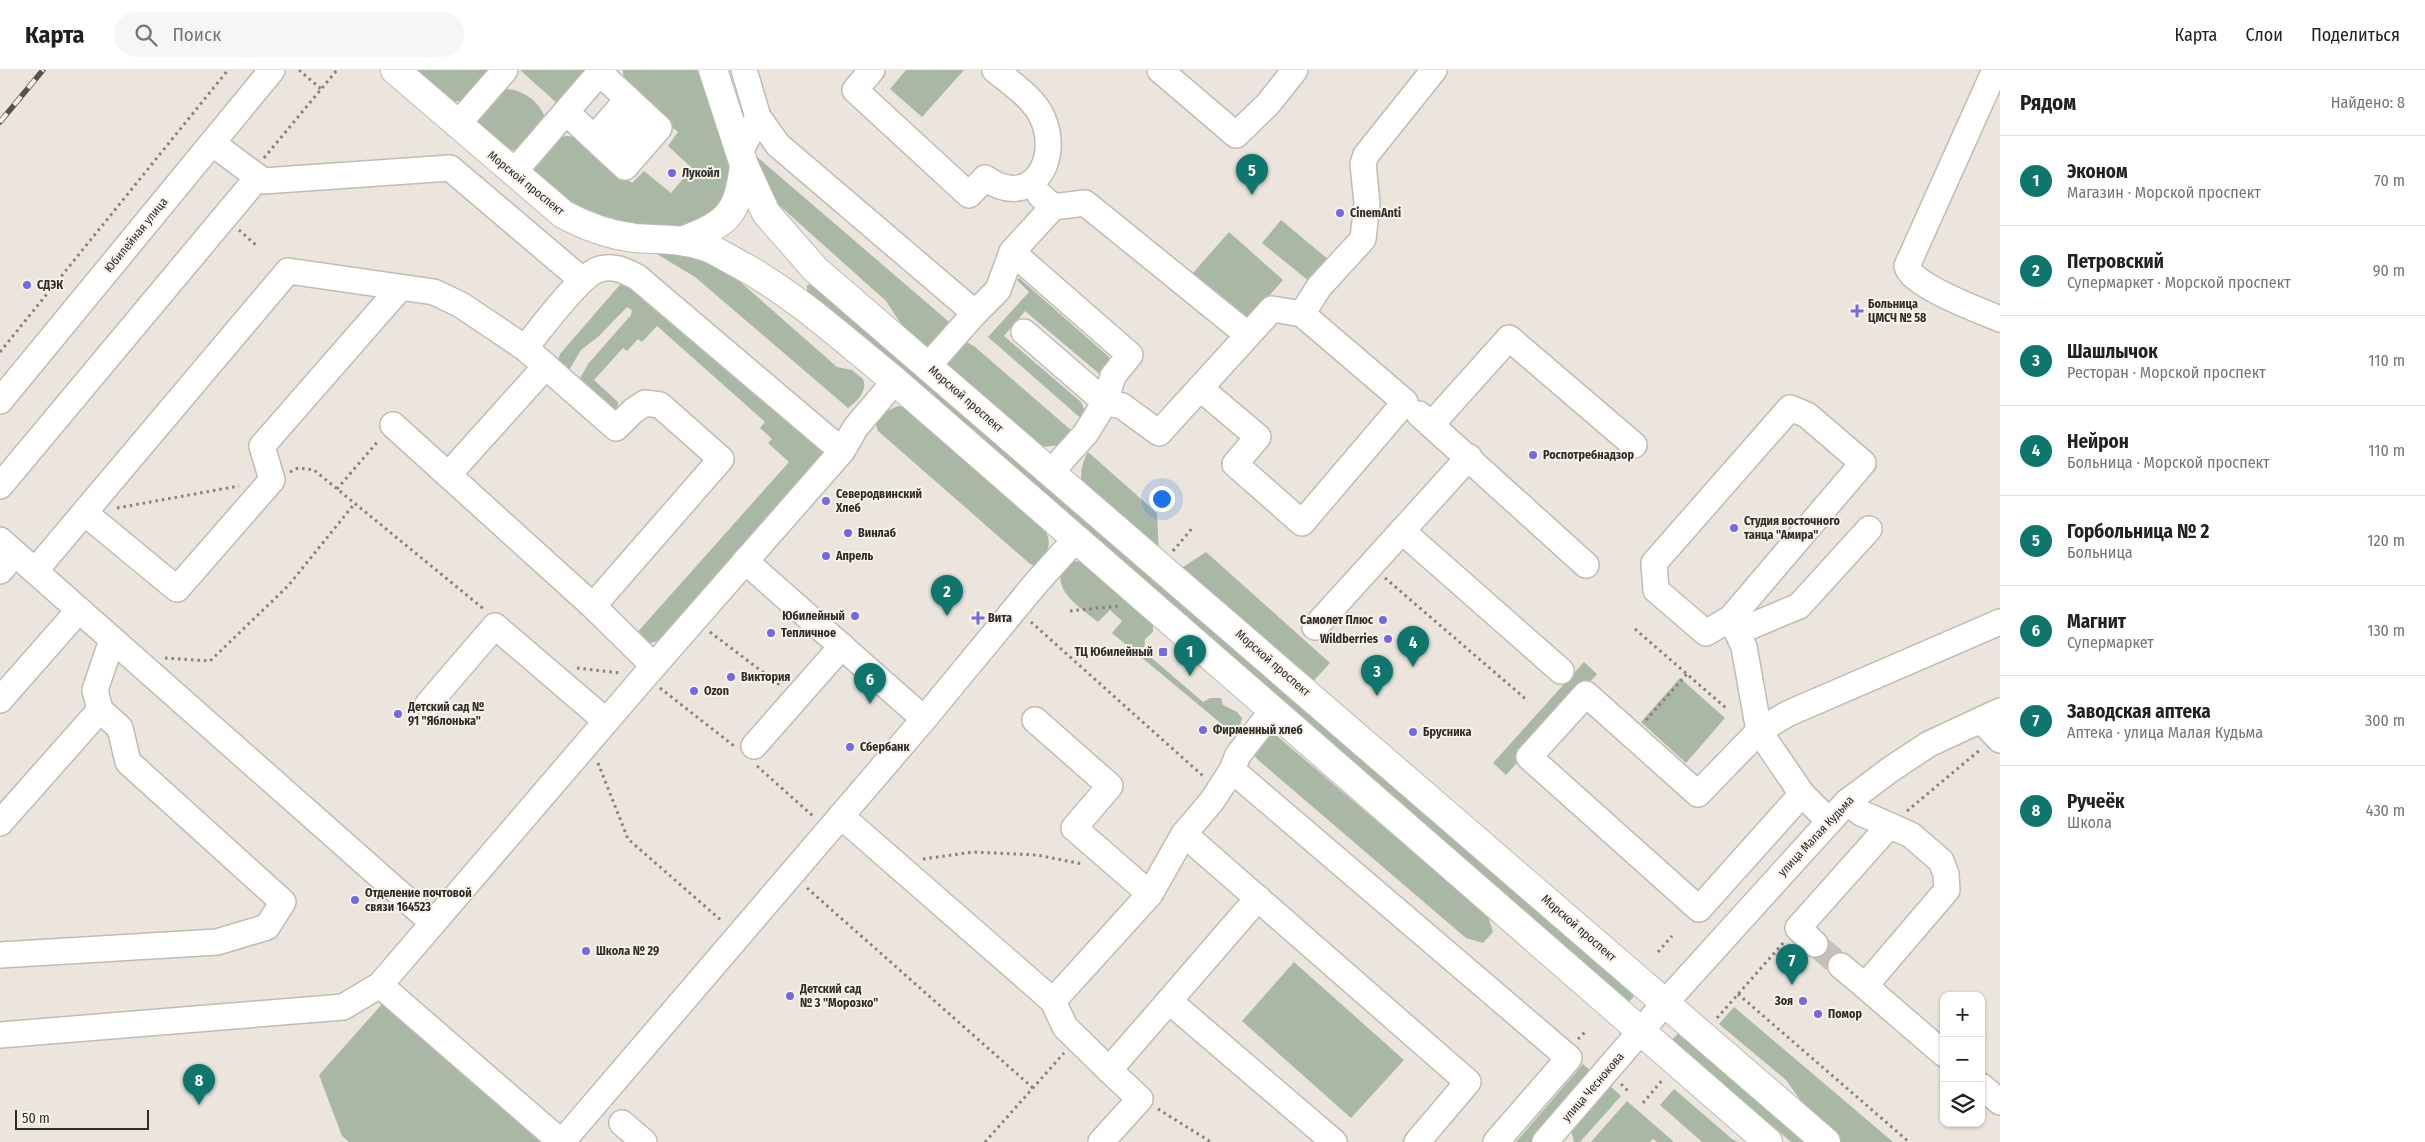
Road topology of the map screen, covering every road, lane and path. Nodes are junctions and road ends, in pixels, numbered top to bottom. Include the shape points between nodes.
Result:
1 (228, 70) edge
2 (272, 70) edge
3 (299, 70) edge
4 (395, 70) edge
5 (505, 70) edge
6 (714, 70) edge
7 (744, 70) edge
8 (872, 70) edge
9 (995, 70) edge
10 (1160, 70) edge
11 (1295, 70) edge
12 (1434, 70) edge
13 (1995, 70) edge
14 (601, 71) edge
15 (321, 89) dead end
16 (636, 106) junction
17 (566, 112) junction
18 (758, 117) junction
19 (457, 125) junction
20 (212, 143) junction
21 (602, 145) junction
22 (742, 158) junction
23 (513, 173) junction
24 (258, 177) junction
25 (1029, 185) junction
26 (1053, 207) junction
27 (684, 240) junction
28 (1012, 252) junction
29 (816, 269) junction
30 (582, 280) junction
31 (400, 288) junction
32 (792, 297) junction
33 (975, 314) junction
34 (1302, 314) junction
35 (2000, 319) edge
36 (1024, 332) dead end
37 (1248, 335) junction
38 (525, 348) junction
39 (0, 352) edge
40 (546, 366) junction
41 (928, 366) junction
42 (895, 382) junction
43 (1200, 388) junction
44 (0, 401) edge
45 (1105, 402) junction
46 (1406, 402) junction
47 (393, 425) joint
48 (1431, 425) junction
49 (1634, 446) dead end
50 (842, 451) junction
51 (1469, 457) junction
52 (1051, 472) junction
53 (448, 475) junction
54 (272, 480) junction
55 (0, 486) edge
56 (337, 488) junction
57 (86, 514) junction
58 (1194, 526) dead end
59 (1869, 529) dead end
60 (1402, 531) junction
61 (1075, 540) junction
62 (5, 555) edge
63 (1169, 555) dead end
64 (745, 561) junction
65 (1586, 565) dead end
66 (35, 572) junction
67 (1379, 573) dead end
68 (593, 606) junction
69 (1124, 606) dead end
70 (1016, 609) junction
71 (79, 610) junction
72 (1070, 612) dead end
73 (490, 614) dead end
74 (2000, 622) edge
75 (1734, 625) junction
76 (1315, 627) dead end
77 (1635, 629) dead end
78 (112, 640) junction
79 (842, 646) junction
80 (567, 666) dead end
81 (650, 671) junction
82 (1561, 671) dead end
83 (1687, 674) junction
84 (0, 700) edge
85 (1528, 701) dead end
86 (428, 704) dead end
87 (1726, 708) dead end
88 (100, 710) junction
89 (1272, 710) junction
90 (924, 719) junction
91 (1035, 720) dead end
92 (606, 722) junction
93 (1994, 727) edge
94 (1759, 731) junction
95 (1632, 736) junction
96 (589, 741) junction
97 (754, 746) dead end
98 (1225, 780) junction
99 (1802, 794) junction
100 (1847, 802) junction
101 (841, 816) junction
102 (1828, 820) junction
103 (0, 823) edge
104 (1889, 826) junction
105 (1184, 834) junction
106 (896, 863) junction
107 (1090, 866) dead end
108 (792, 874) junction
109 (1150, 894) junction
110 (1258, 898) junction
111 (433, 923) junction
112 (739, 936) junction
113 (1672, 936) dead end
114 (1806, 936) joint
115 (1658, 952) dead end
116 (0, 955) edge
117 (1841, 966) tunnel mouth
118 (380, 985) junction
119 (1865, 986) junction
120 (1738, 994) junction
121 (1053, 1001) junction
122 (1169, 1001) junction
123 (1665, 1003) junction
124 (1716, 1018) dead end
125 (1586, 1031) dead end
126 (1640, 1032) junction
127 (0, 1035) edge
128 (1076, 1040) junction
129 (1575, 1044) dead end
130 (1940, 1051) edge
131 (1109, 1070) junction
132 (1664, 1078) dead end
133 (1033, 1088) junction
134 (1985, 1089) edge
135 (1140, 1099) junction
136 (2000, 1102) edge
137 (1643, 1103) dead end
138 (622, 1124) dead end
139 (1552, 1139) edge
140 (562, 1142) edge
141 (644, 1142) edge
142 (985, 1142) edge
143 (1101, 1142) edge
144 (1211, 1142) edge
145 (1334, 1142) edge
146 (1417, 1142) edge
147 (1496, 1142) edge
148 (1768, 1142) edge
149 (1826, 1142) edge
150 (1909, 1142) edge

1 - 39 path
2 - 20 street, Юбилейная улица
3 - 15 path
4 - 19 main road, Морской проспект
5 - 19 street
6 - 22 main road, Морской проспект
7 - 18 street
8 - 25 street via 855,90 969,194 985,178 996,186 1013,190
9 - 25 street via 1027,96 1044,119 1048,158 1046,166
10 - 11 street via 1236,134 1268,104
12 - 34 street via 1366,155 1363,164 1366,203 1362,239 1319,287
13 - 35 street via 1907,266 1908,272 1920,283
14 - 16 street
14 - 17 street
16 - 21 street
16 - 21 street via 659,128 654,134 625,167
17 - 21 street
17 - 23 street
18 - 22 street
18 - 33 street via 778,144
19 - 23 main road, Морской проспект
20 - 24 street
20 - 44 street, Юбилейная улица
22 - 27 main road, Морской проспект via 740,193 736,204 724,220
22 - 29 main road, Морской проспект via 766,213
23 - 27 main road, Морской проспект via 563,214 582,224 634,238
24 - 30 street via 263,181 450,168
24 - 55 street
25 - 26 street
26 - 28 street
26 - 37 street via 1085,203
27 - 32 main road, Морской проспект via 709,248
28 - 33 street via 998,290
28 - 45 street via 1130,356 1113,376
29 - 32 main road via 802,274 792,285
29 - 41 main road, Морской проспект
30 - 38 street
30 - 50 street via 599,269 618,267 637,277
31 - 38 street via 434,292 461,305
31 - 54 street via 262,446
31 - 57 street via 288,271
32 - 42 main road, Морской проспект
33 - 41 street
34 - 37 street via 1272,309
34 - 46 street
36 - 45 street
37 - 43 street
38 - 40 street
40 - 53 street
40 - 68 street via 616,428 645,403 660,405 721,459
41 - 52 main road, Морской проспект
42 - 50 street via 856,427
42 - 61 main road, Морской проспект
43 - 45 street via 1159,433 1122,406
43 - 46 street via 1258,437 1235,464 1302,523
45 - 52 street via 1086,434
46 - 48 street
47 - 53 street
47 - 56 path
48 - 49 street via 1509,338
48 - 51 street
50 - 64 street
51 - 60 street
51 - 65 street
52 - 123 main road, Морской проспект
53 - 68 street
54 - 56 path via 298,468 314,470
54 - 57 path
54 - 57 street via 176,589
56 - 73 path
57 - 66 street
58 - 63 path
59 - 75 street via 1799,606
60 - 76 street
60 - 82 street
61 - 70 street
61 - 89 main road, Морской проспект
62 - 66 street
64 - 79 street
64 - 81 street
66 - 71 street
67 - 85 path
68 - 81 street
69 - 72 path
70 - 90 street
70 - 98 path
71 - 78 street
71 - 84 street
74 - 94 street via 1787,714
75 - 75 street via 1706,634 1656,590 1654,563 1790,408 1807,415 1863,463
75 - 94 street via 1744,647
77 - 83 path
78 - 88 street via 95,690
78 - 111 street
79 - 90 street
79 - 97 street
80 - 81 path
81 - 92 street
83 - 87 path
83 - 95 path
86 - 92 street via 495,626
88 - 103 street
88 - 116 street via 120,728 128,762 283,902 267,927 217,942
89 - 98 street via 1238,755
89 - 126 main road, Морской проспект
90 - 101 street
91 - 109 street via 1110,786 1074,828
92 - 96 street
93 - 100 street, улица Малая Кудьма via 1929,744
93 - 104 path
94 - 95 street via 1698,794
94 - 99 street
95 - 99 street via 1586,694 1529,757 1699,909
96 - 111 street
96 - 112 path via 628,839
98 - 105 street
98 - 147 street via 1569,1058
99 - 102 street
100 - 102 street, улица Малая Кудьма
100 - 104 street via 1861,813
101 - 106 street
101 - 108 street
102 - 123 street, улица Малая Кудьма
104 - 114 street
104 - 119 street via 1911,835 1942,861 1947,890
105 - 109 street
105 - 110 street
106 - 107 path via 973,852 1037,855
106 - 121 street
108 - 112 street
108 - 133 path
109 - 121 street
110 - 122 street
110 - 146 street via 1468,1082
111 - 118 street
112 - 140 street
113 - 115 path
114 - 120 path
117 - 119 street
118 - 127 street via 343,1007
118 - 140 street
119 - 130 street
120 - 124 path
120 - 150 path
121 - 128 street via 1065,1028
122 - 131 street
122 - 145 street
123 - 126 street, улица Малая Кудьма
123 - 149 main road, Морской проспект
125 - 129 path
126 - 139 street, улица Чеснокова
126 - 148 main road, Морской проспект
128 - 131 street
128 - 133 path
131 - 135 street
132 - 137 path
133 - 142 path
134 - 136 street
135 - 143 street
135 - 144 path
138 - 141 street

